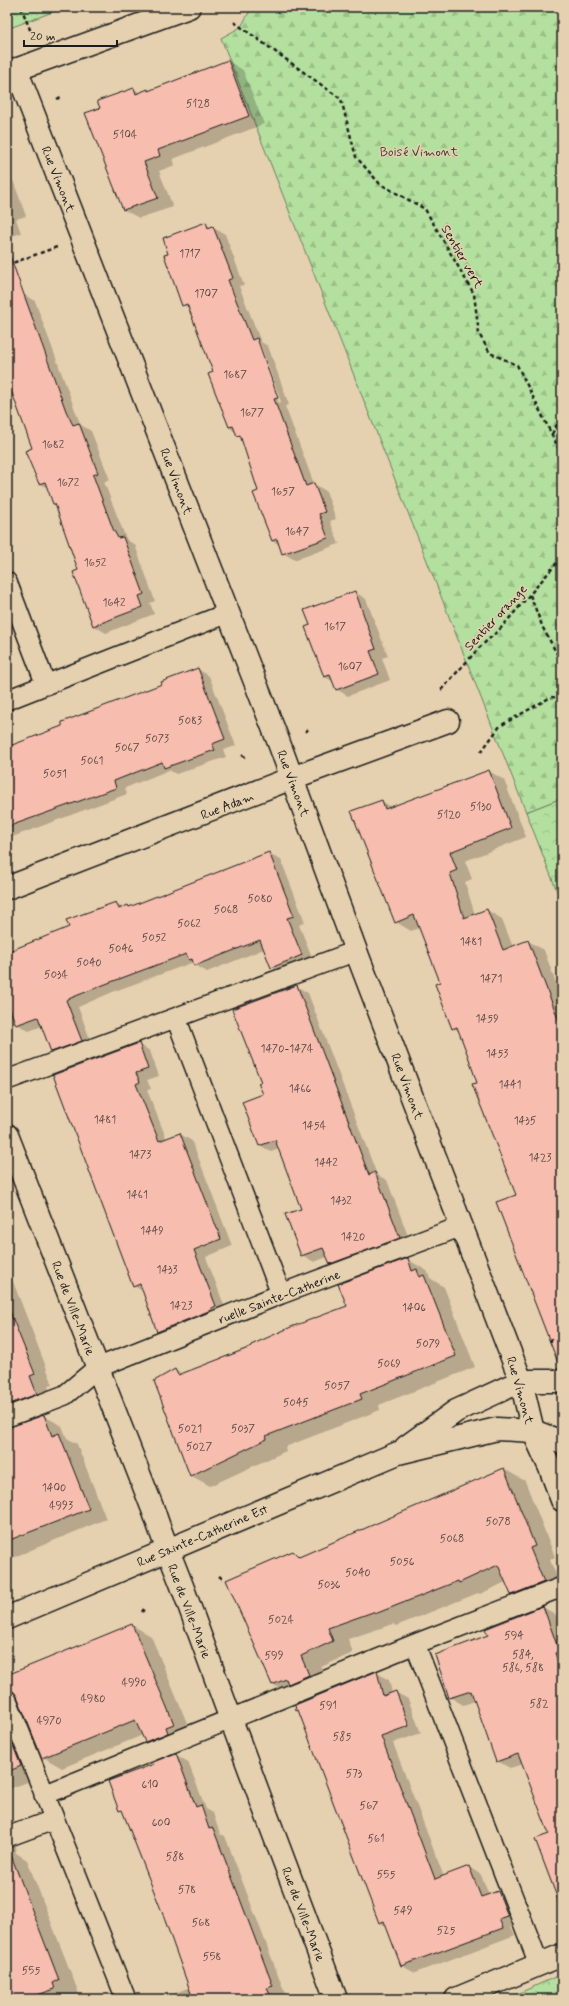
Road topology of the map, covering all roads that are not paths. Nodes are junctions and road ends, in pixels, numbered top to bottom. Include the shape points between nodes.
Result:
1 (189, 7) edge
2 (12, 71) edge
3 (7, 582) edge
4 (228, 613) junction
5 (46, 684) junction
6 (7, 700) edge
7 (448, 721) dead end
8 (292, 778) junction
9 (7, 888) edge
10 (356, 951) junction
11 (176, 1018) junction
12 (7, 1080) edge
13 (7, 1135) edge
14 (462, 1226) junction
15 (281, 1294) junction
16 (97, 1368) junction
17 (562, 1380) edge
18 (521, 1381) junction
19 (7, 1417) edge
20 (533, 1431) junction
21 (562, 1442) edge
22 (398, 1452) junction
23 (562, 1500) edge
24 (167, 1550) junction
25 (562, 1587) edge
26 (7, 1618) edge
27 (414, 1644) junction
28 (7, 1700) edge
29 (230, 1720) junction
30 (44, 1796) junction
31 (53, 1820) junction
32 (7, 1837) edge
33 (562, 1954) edge
34 (539, 1964) junction
35 (126, 1999) edge
36 (336, 1999) edge
37 (456, 1999) edge

1 - 2 street
2 - 4 street, Rue Vimont via 82,238
3 - 5 lane
4 - 5 lane
4 - 8 street, Rue Vimont
5 - 6 lane
7 - 8 street, Rue Adam
8 - 9 street, Rue Adam
8 - 10 street, Rue Vimont
10 - 11 lane
10 - 14 street, Rue Vimont
11 - 12 lane
11 - 15 lane
13 - 16 street, Rue de Ville-Marie
14 - 15 lane, ruelle Sainte-Catherine
14 - 18 street, Rue Vimont
15 - 16 lane, ruelle Sainte-Catherine
16 - 19 lane, ruelle Sainte-Catherine via 65,1395
16 - 24 street, Rue de Ville-Marie
17 - 18 street, Rue Sainte-Catherine Est
18 - 20 street, Rue Vimont
18 - 22 street, Rue Sainte-Catherine Est via 456,1411
20 - 21 street, Rue Sainte-Catherine Est
20 - 22 street, Rue Sainte-Catherine Est via 497,1430
20 - 23 street, Rue Vimont
22 - 24 street, Rue Sainte-Catherine Est
24 - 26 street, Rue Sainte-Catherine Est
24 - 29 street, Rue de Ville-Marie
25 - 27 lane
27 - 29 lane
27 - 34 lane
28 - 30 lane
29 - 30 lane
29 - 36 street, Rue de Ville-Marie
30 - 31 lane
31 - 32 lane
31 - 35 lane
33 - 34 street
34 - 37 street

